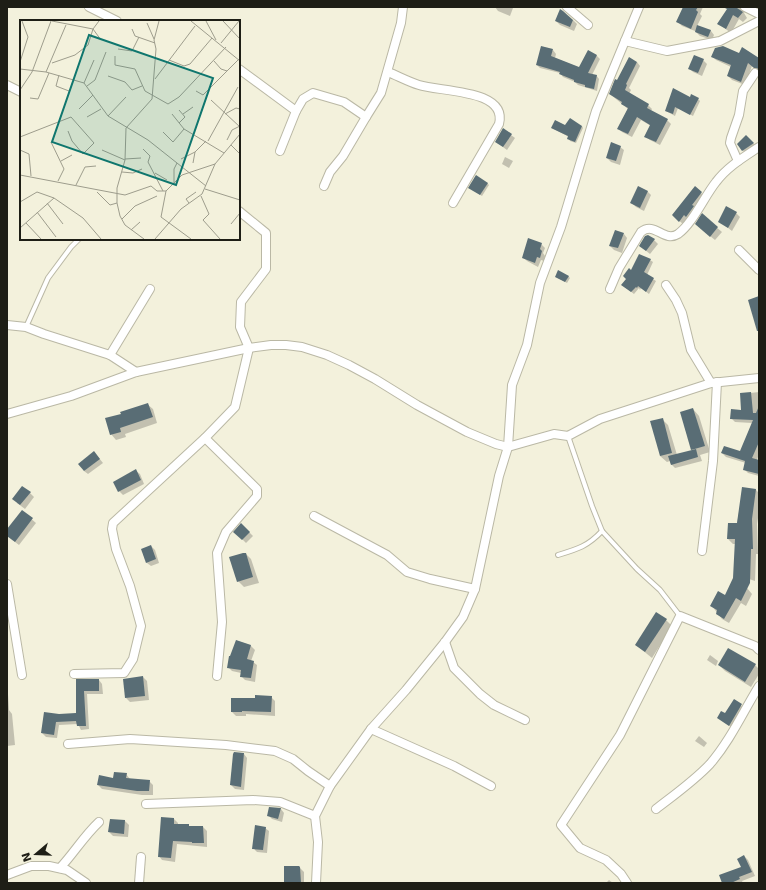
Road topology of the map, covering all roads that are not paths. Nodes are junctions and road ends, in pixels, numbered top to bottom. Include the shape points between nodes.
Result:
1 (89, 7) edge
2 (403, 7) edge
3 (567, 7) edge
4 (639, 7) edge
5 (745, 7) edge
6 (759, 14) edge
7 (115, 20) edge
8 (759, 21) edge
9 (588, 25) dead end
10 (625, 41) junction
11 (240, 70) edge
12 (388, 72) junction
13 (754, 73) dead end
14 (7, 85) edge
15 (20, 92) edge
16 (296, 111) junction
17 (366, 117) junction
18 (759, 147) edge
19 (280, 151) dead end
20 (738, 161) junction
21 (324, 186) dead end
22 (453, 203) dead end
23 (240, 212) edge
24 (78, 240) edge
25 (739, 250) dead end
26 (759, 270) edge
27 (666, 285) dead end
28 (150, 289) dead end
29 (610, 289) dead end
30 (7, 325) edge
31 (26, 327) junction
32 (249, 348) junction
33 (110, 355) junction
34 (136, 372) junction
35 (759, 378) edge
36 (714, 383) junction
37 (7, 414) edge
38 (568, 436) junction
39 (205, 438) junction
40 (508, 447) junction
41 (314, 516) dead end
42 (602, 531) junction
43 (702, 551) dead end
44 (558, 555) dead end
45 (7, 584) edge
46 (475, 589) junction
47 (680, 616) junction
48 (445, 642) junction
49 (759, 650) edge
50 (74, 674) dead end
51 (22, 675) dead end
52 (217, 676) dead end
53 (759, 686) edge
54 (525, 720) dead end
55 (371, 729) junction
56 (68, 744) dead end
57 (330, 786) junction
58 (491, 786) dead end
59 (146, 804) dead end
60 (656, 809) dead end
61 (315, 816) junction
62 (99, 822) dead end
63 (141, 857) dead end
64 (60, 868) junction
65 (7, 875) edge
66 (86, 883) edge
67 (139, 883) edge
68 (316, 883) edge
69 (627, 883) edge

1 - 7 street
2 - 12 street
3 - 9 street
4 - 10 street
5 - 6 street
8 - 10 street via 720,41 667,51
10 - 40 street via 596,111 561,227 540,283 527,345 512,385
11 - 16 street
12 - 17 street via 381,93
12 - 22 street via 420,86 474,94 489,101 500,112 499,124
13 - 20 street via 743,91 730,143
14 - 15 street
16 - 17 street via 303,99 313,93 344,102
16 - 19 street
17 - 21 street via 344,156 330,172
18 - 20 street
20 - 29 street via 717,180 678,234 667,236 650,228 641,232 619,268
23 - 32 street via 266,233 266,269 241,302 240,327
24 - 31 lane via 48,278
25 - 26 street
27 - 36 street via 682,313 691,350
28 - 33 street
30 - 31 street
31 - 33 street
32 - 34 street
32 - 39 street via 235,407
32 - 40 street via 286,345 327,355 349,364 467,432
33 - 34 street
34 - 37 street via 78,394
35 - 36 street
36 - 38 street via 600,419
36 - 43 street via 714,461
38 - 40 street via 554,434
38 - 42 lane
39 - 50 street via 113,522 116,549 141,626 133,659 124,674
39 - 52 street via 257,489 257,496 226,532 217,552 222,622
40 - 46 street via 499,476
41 - 46 street via 387,555 408,572 430,580
42 - 44 lane via 587,545
42 - 47 lane via 660,590
45 - 51 street
46 - 48 street via 463,617
47 - 49 street via 755,646
47 - 69 street via 620,734 561,825 580,848 606,860
48 - 54 street via 454,668 480,694 494,705
48 - 55 street
53 - 60 street via 736,727 710,763
55 - 57 street
55 - 58 street via 454,766
56 - 57 street via 130,739 275,751 292,758
57 - 61 street
59 - 61 street via 253,800 280,802
61 - 68 street via 318,842
62 - 64 street
63 - 67 street
64 - 65 street via 31,866
64 - 66 street

